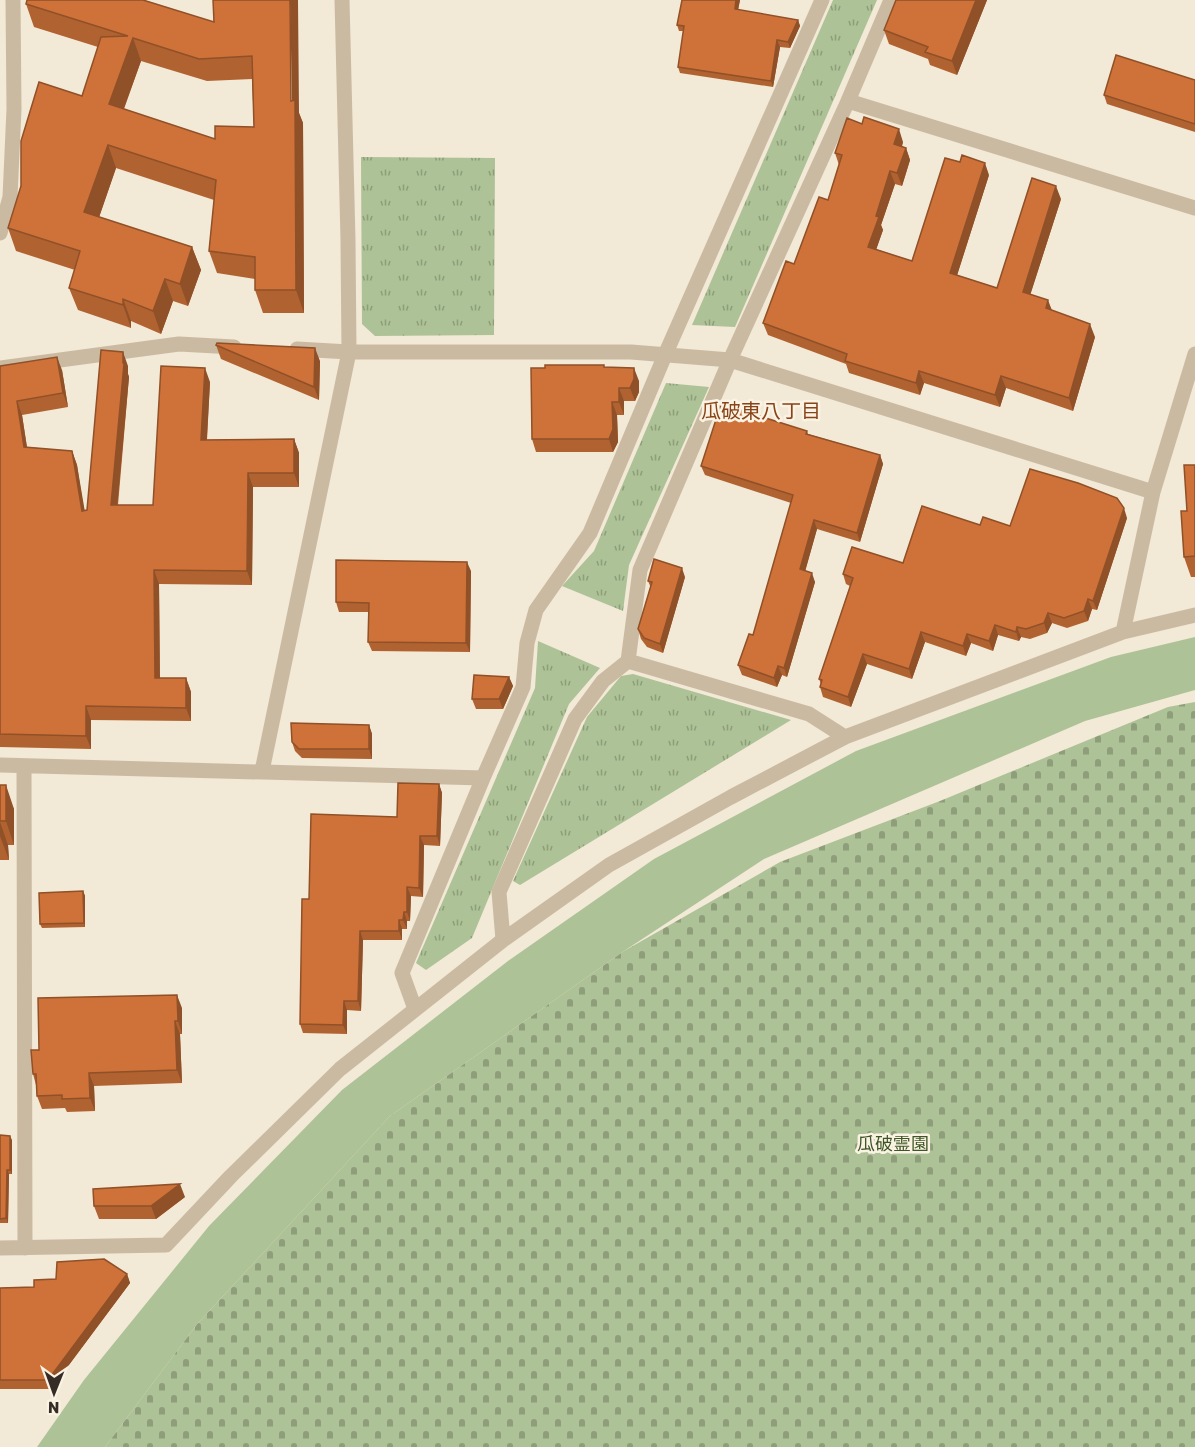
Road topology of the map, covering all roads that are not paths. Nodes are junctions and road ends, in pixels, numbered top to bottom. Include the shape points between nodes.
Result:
1 (12, 0) edge
2 (342, 0) edge
3 (822, 0) edge
4 (891, 0) edge
5 (848, 101) junction
6 (1195, 208) edge
7 (0, 233) edge
8 (247, 347) edge
9 (281, 349) edge
10 (349, 352) junction
11 (1195, 354) edge
12 (665, 355) junction
13 (730, 360) junction
14 (0, 368) edge
15 (1153, 492) junction
16 (1195, 615) edge
17 (1123, 632) junction
18 (628, 661) junction
19 (845, 737) junction
20 (0, 765) edge
21 (24, 766) junction
22 (262, 771) junction
23 (483, 778) junction
24 (503, 940) junction
25 (415, 1009) junction
26 (0, 1248) edge
27 (25, 1248) junction

1 - 7 street via 14,109 10,197
2 - 10 street
3 - 12 street
4 - 5 street
5 - 6 street
5 - 13 street
8 - 14 street via 179,344
9 - 10 street
10 - 12 street
10 - 22 street
11 - 15 street
12 - 13 street
12 - 23 street via 590,533 536,610 527,643 523,687
13 - 15 street
13 - 18 street via 640,570
15 - 17 street
16 - 17 street
17 - 19 street
18 - 19 street via 809,714
18 - 24 street via 603,681 574,719 499,892
19 - 24 street via 609,865
20 - 21 street
21 - 22 street
21 - 27 street
22 - 23 street
23 - 25 street via 402,973
24 - 25 street
25 - 27 street via 340,1069 166,1245
26 - 27 street

